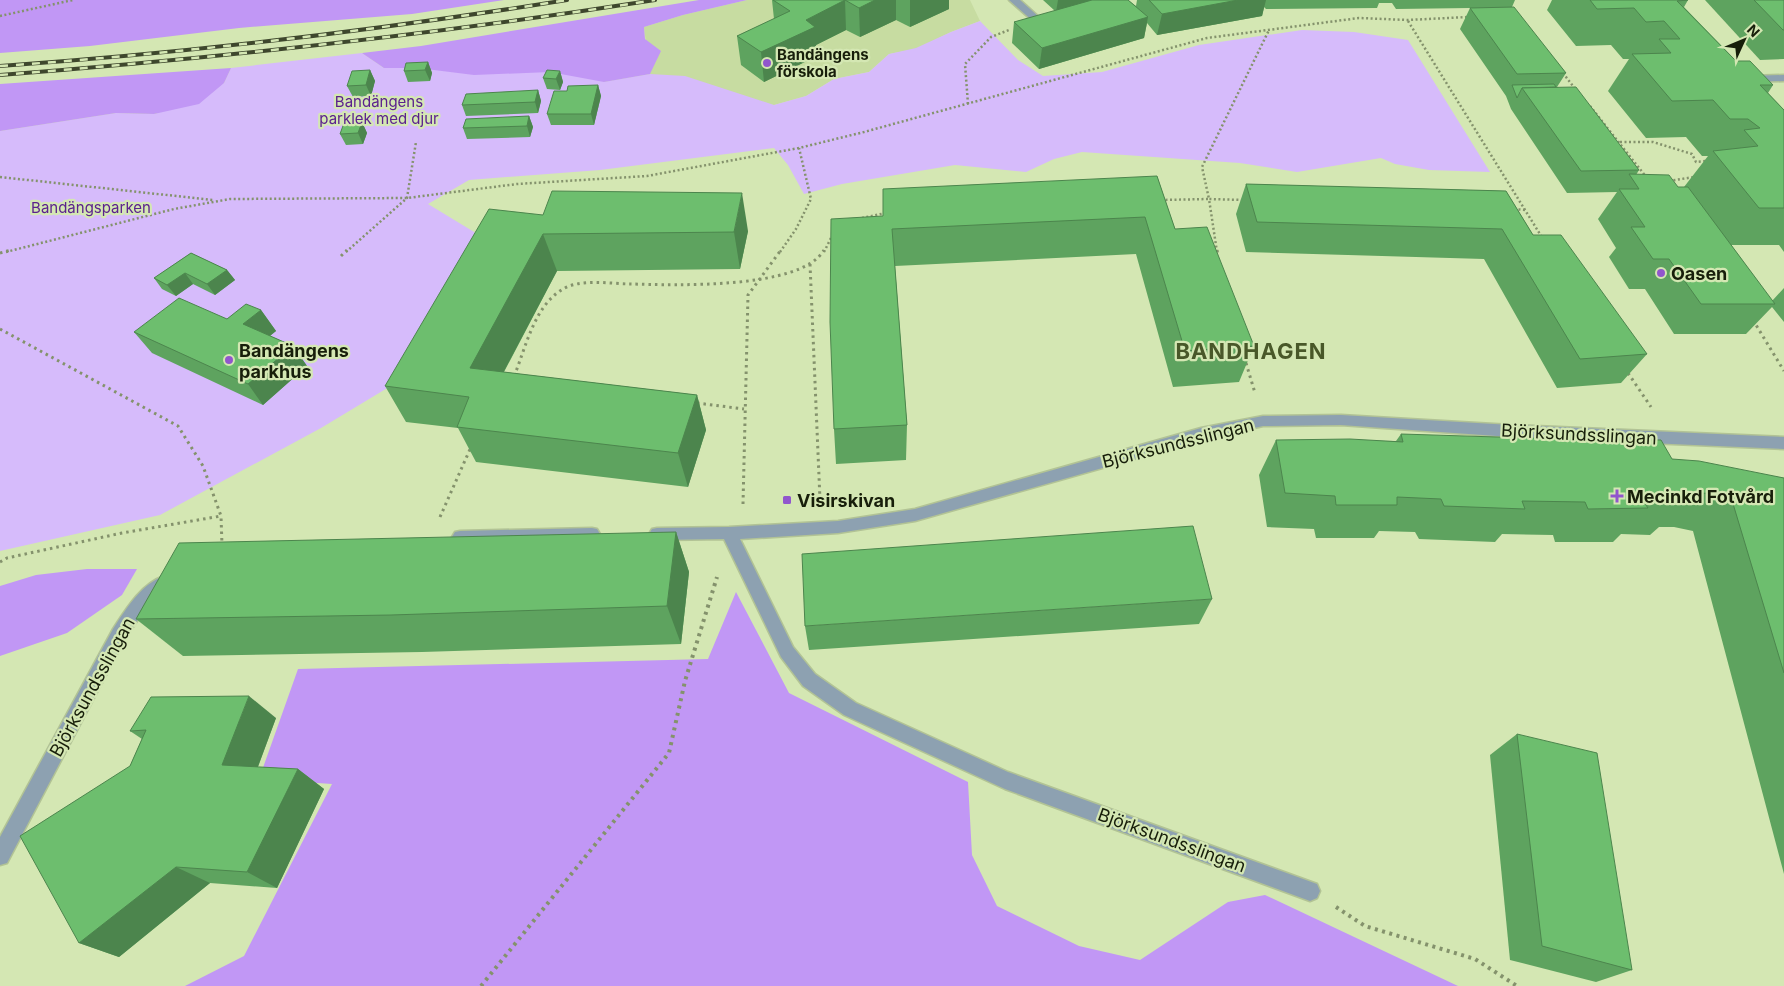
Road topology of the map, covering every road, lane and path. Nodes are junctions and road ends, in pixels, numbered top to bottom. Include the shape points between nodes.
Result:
1 (73, 0) edge
2 (1014, 0) edge
3 (0, 16) edge
4 (1064, 16) edge
5 (1475, 17) edge
6 (1036, 20) junction
7 (1408, 20) junction
8 (1270, 29) junction
9 (1558, 67) edge
10 (1784, 78) edge
11 (1757, 94) edge
12 (1583, 97) edge
13 (968, 104) junction
14 (1589, 105) edge
15 (416, 142) dead end
16 (1620, 142) junction
17 (799, 148) junction
18 (1715, 161) dead end
19 (1696, 162) junction
20 (1699, 168) dead end
21 (1696, 176) dead end
22 (0, 177) edge
23 (1649, 181) edge
24 (1660, 182) edge
25 (407, 198) junction
26 (1209, 199) junction
27 (1247, 200) edge
28 (218, 201) junction
29 (1155, 201) edge
30 (1506, 209) edge
31 (1525, 210) junction
32 (892, 211) edge
33 (854, 220) edge
34 (840, 230) edge
35 (1545, 243) edge
36 (0, 253) edge
37 (341, 256) dead end
38 (1219, 262) edge
39 (810, 263) junction
40 (760, 279) junction
41 (1750, 315) edge
42 (0, 329) edge
43 (1244, 356) edge
44 (1784, 371) edge
45 (1627, 372) edge
46 (515, 374) junction
47 (521, 377) edge
48 (510, 379) edge
49 (696, 403) edge
50 (744, 409) junction
51 (1264, 421) junction
52 (475, 438) edge
53 (1672, 439) junction
54 (1784, 443) edge
55 (221, 516) junction
56 (822, 528) junction
57 (729, 533) junction
58 (611, 534) edge
59 (641, 534) edge
60 (430, 538) joint
61 (222, 551) joint
62 (0, 562) edge
63 (0, 856) edge
64 (1310, 891) joint
65 (481, 986) edge
66 (1517, 986) edge

1 - 3 path
2 - 6 street
4 - 6 street
5 - 7 path
6 - 13 path via 991,37 965,64
7 - 8 path via 1359,18
7 - 31 path
8 - 13 path via 1207,38
8 - 26 path via 1202,167
9 - 12 path
10 - 11 street via 1740,76
13 - 17 path
14 - 16 path
15 - 25 path
16 - 19 path via 1653,142 1671,146 1692,154
16 - 23 path
17 - 25 path via 647,176 517,184
17 - 40 path via 811,199 796,229
18 - 19 path
19 - 20 path
21 - 24 path
22 - 28 path
25 - 28 path via 282,197
25 - 37 path
26 - 27 path
26 - 29 path
26 - 38 path
28 - 36 path via 174,208
30 - 31 path
31 - 35 path
32 - 33 path
34 - 39 path via 832,235 820,257
39 - 40 path via 800,270
39 - 56 path
40 - 46 path via 707,286 590,283 563,289 545,305
40 - 50 path via 748,295
41 - 44 path
42 - 55 path via 178,426 203,466
43 - 51 path
45 - 53 path
46 - 47 path
46 - 48 path
49 - 50 path
50 - 57 path via 744,502
51 - 53 street, Björksundsslingan via 1341,420
51 - 56 street, Björksundsslingan via 1201,434 915,515
52 - 60 path
53 - 54 street, Björksundsslingan
55 - 61 path
55 - 62 path via 122,533
56 - 57 street, Björksundsslingan
57 - 59 street, Björksundsslingan
57 - 64 street, Björksundsslingan via 787,652 810,680 850,709 1005,780
57 - 65 path via 685,681 669,754
58 - 60 street
61 - 63 street, Björksundsslingan via 166,581 139,604 119,634
64 - 66 path via 1366,926 1475,959

